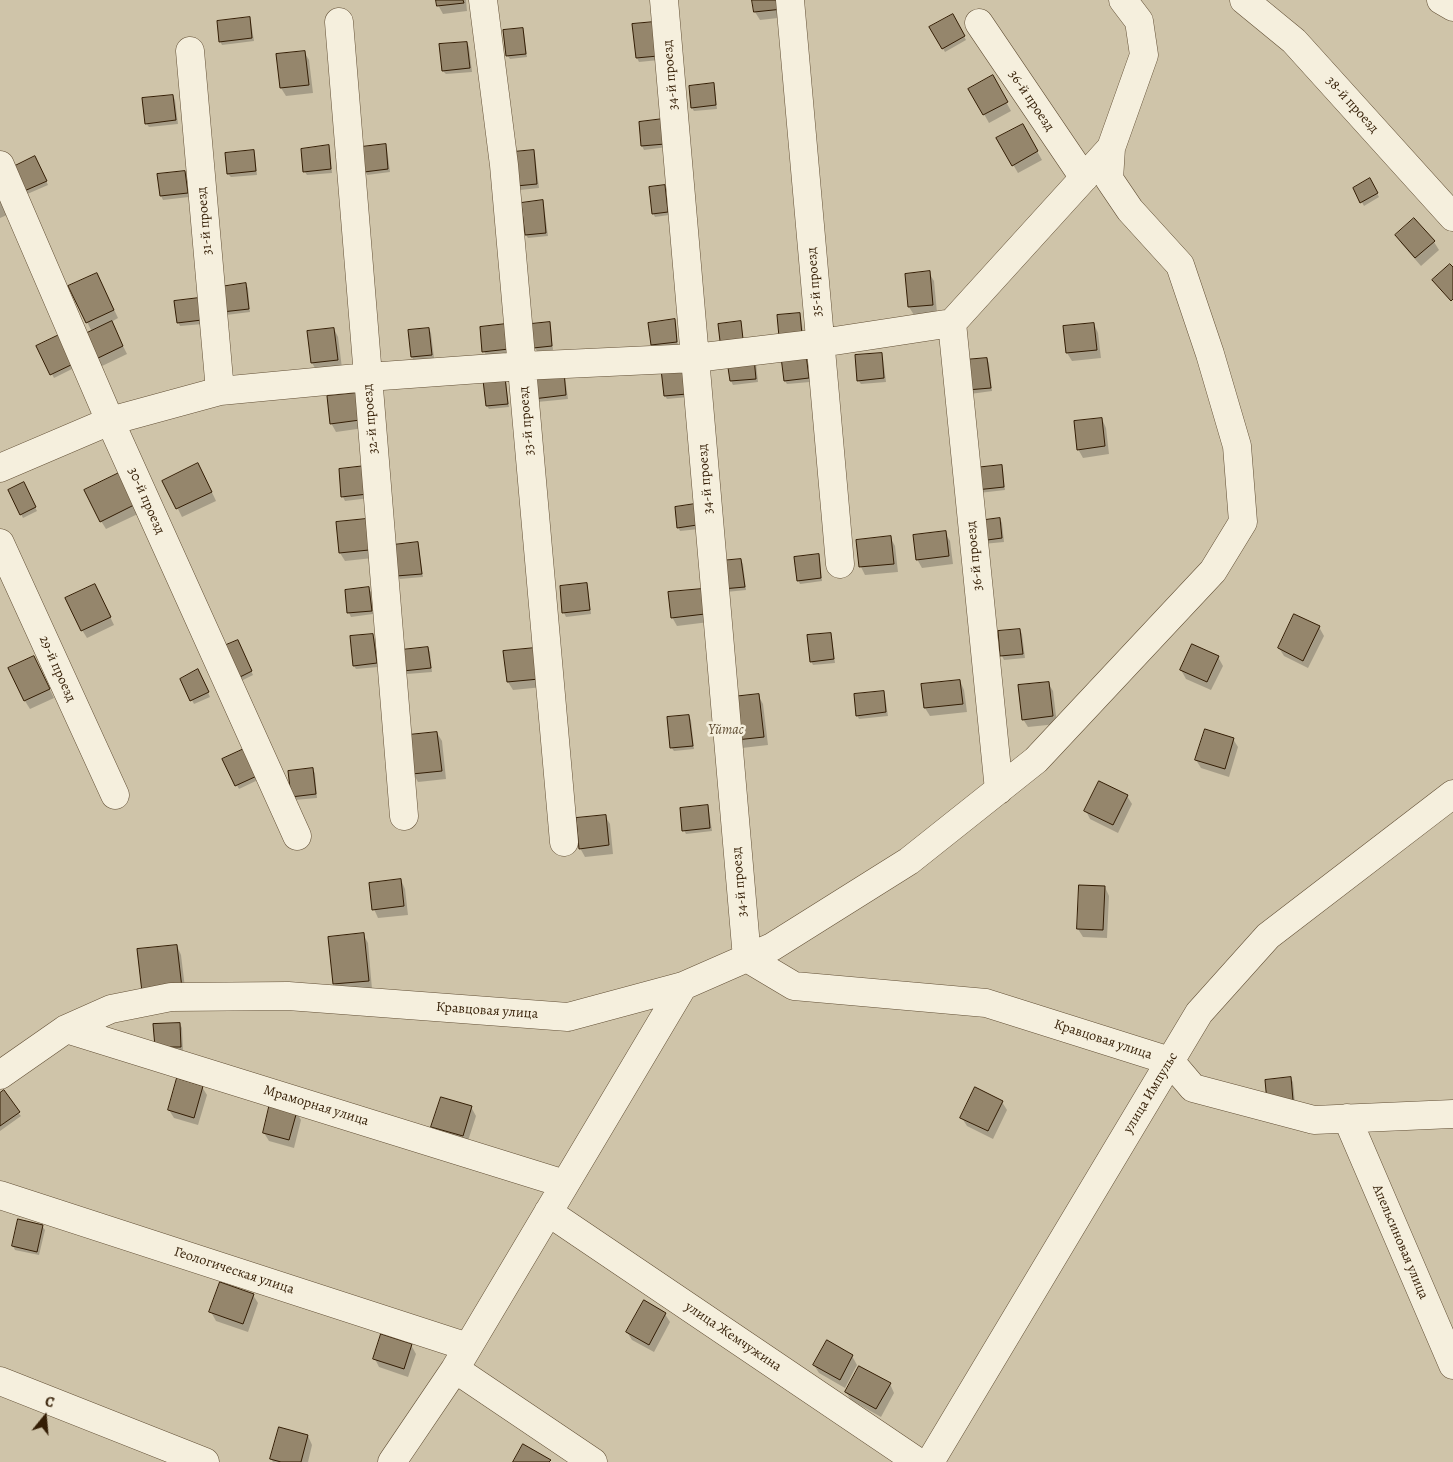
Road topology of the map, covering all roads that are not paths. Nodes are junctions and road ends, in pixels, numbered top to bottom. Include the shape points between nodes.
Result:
1 (483, 0) edge
2 (664, 0) edge
3 (790, 0) edge
4 (1123, 0) edge
5 (1244, 0) edge
6 (1441, 0) edge
7 (1453, 7) edge
8 (339, 22) dead end
9 (979, 23) dead end
10 (190, 51) dead end
11 (1110, 148) junction
12 (0, 165) edge
13 (1084, 178) junction
14 (1453, 217) edge
15 (952, 323) junction
16 (821, 343) junction
17 (695, 358) junction
18 (522, 366) junction
19 (368, 377) junction
20 (220, 391) junction
21 (110, 422) junction
22 (0, 468) edge
23 (0, 543) edge
24 (840, 564) dead end
25 (998, 790) junction
26 (1453, 794) edge
27 (115, 795) dead end
28 (404, 816) dead end
29 (298, 836) dead end
30 (564, 842) dead end
31 (747, 958) junction
32 (683, 986) junction
33 (66, 1029) junction
34 (1170, 1062) junction
35 (0, 1074) edge
36 (1453, 1114) edge
37 (1347, 1118) junction
38 (565, 1184) junction
39 (0, 1195) edge
40 (548, 1212) junction
41 (461, 1358) junction
42 (1453, 1365) edge
43 (0, 1381) edge
44 (205, 1462) edge
45 (392, 1462) edge
46 (592, 1462) edge
47 (918, 1462) edge
48 (930, 1462) edge

1 - 18 street, 33-й проезд via 504,165
2 - 17 street, 34-й проезд
3 - 16 street, 35-й проезд
4 - 11 street via 1139,21 1144,55
5 - 14 street, 38-й проезд via 1294,41
6 - 7 street
8 - 19 street, 32-й проезд
9 - 13 street, 36-й проезд
10 - 20 street, 31-й проезд
11 - 13 street
11 - 25 street, Кравцовая улица via 1109,179 1130,210 1180,265 1237,446 1243,522 1214,571 1036,760
12 - 21 street, 30-й проезд
13 - 15 street
15 - 16 street
15 - 25 street, 36-й проезд
16 - 17 street
16 - 24 street, 35-й проезд
17 - 18 street
17 - 31 street, 34-й проезд
18 - 19 street
18 - 30 street, 33-й проезд
19 - 20 street
19 - 28 street, 32-й проезд
20 - 21 street
21 - 22 street
21 - 29 street, 30-й проезд
23 - 27 street, 29-й проезд
25 - 31 street, Кравцовая улица via 909,861 772,947
26 - 34 street, улица Импульс via 1268,936 1199,1013
31 - 32 street, Кравцовая улица
31 - 34 street, Кравцовая улица via 794,986 986,1003
32 - 33 street, Кравцовая улица via 568,1016 288,996 172,996 111,1009
32 - 38 street
33 - 35 street, Кравцовая улица
33 - 38 street, Мраморная улица
34 - 37 street, Кравцовая улица via 1193,1088 1314,1120
34 - 48 street, улица Импульс
36 - 37 street, Кравцовая улица
37 - 42 street, Апельсиновая улица
38 - 40 street
39 - 41 street, Геологическая улица
40 - 41 street
40 - 47 street, улица Жемчужина
41 - 45 street
41 - 46 street, Геологическая улица
43 - 44 street

